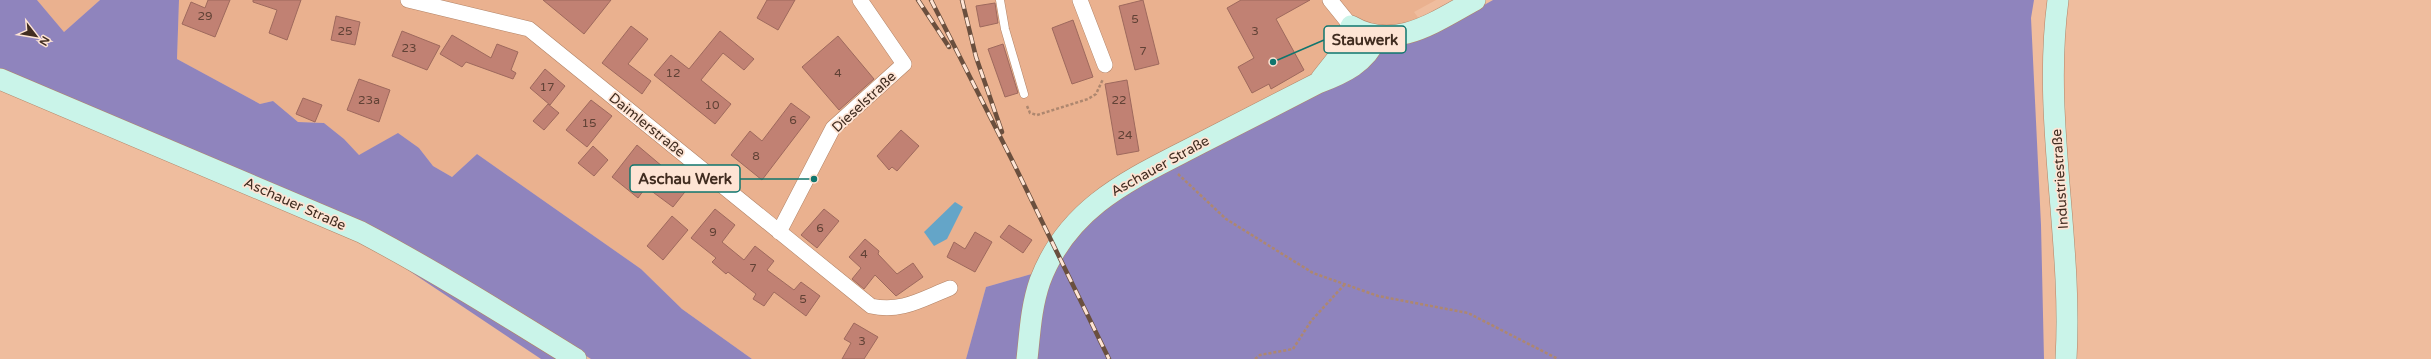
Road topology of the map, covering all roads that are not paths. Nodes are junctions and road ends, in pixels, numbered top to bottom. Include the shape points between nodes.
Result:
1 (408, 0) edge
2 (860, 0) edge
3 (1000, 0) edge
4 (1080, 0) edge
5 (1330, 0) edge
6 (1475, 0) edge
7 (2058, 0) edge
8 (1351, 26) junction
9 (1377, 37) junction
10 (1105, 65) road end
11 (0, 79) edge
12 (1318, 83) junction
13 (1024, 94) road end
14 (779, 232) junction
15 (950, 288) dead end
16 (576, 359) edge
17 (1028, 359) edge
18 (2066, 359) edge

1 - 14 street, Daimlerstraße via 529,29
2 - 14 street, Dieselstraße via 904,64 833,128
3 - 13 lane via 1005,29
4 - 10 street
5 - 8 street
6 - 9 street via 1425,27 1409,33
7 - 18 street, Industriestraße via 2053,68 2067,282
8 - 9 street
8 - 12 street, Aschauer Straße via 1344,50
9 - 12 street, Aschauer Straße via 1372,50 1355,66
11 - 16 street, Aschauer Straße via 361,232 472,295
12 - 17 street, Aschauer Straße via 1118,186 1087,212 1063,240 1049,262 1035,297
14 - 15 street, Daimlerstraße via 871,306 886,310 900,308

